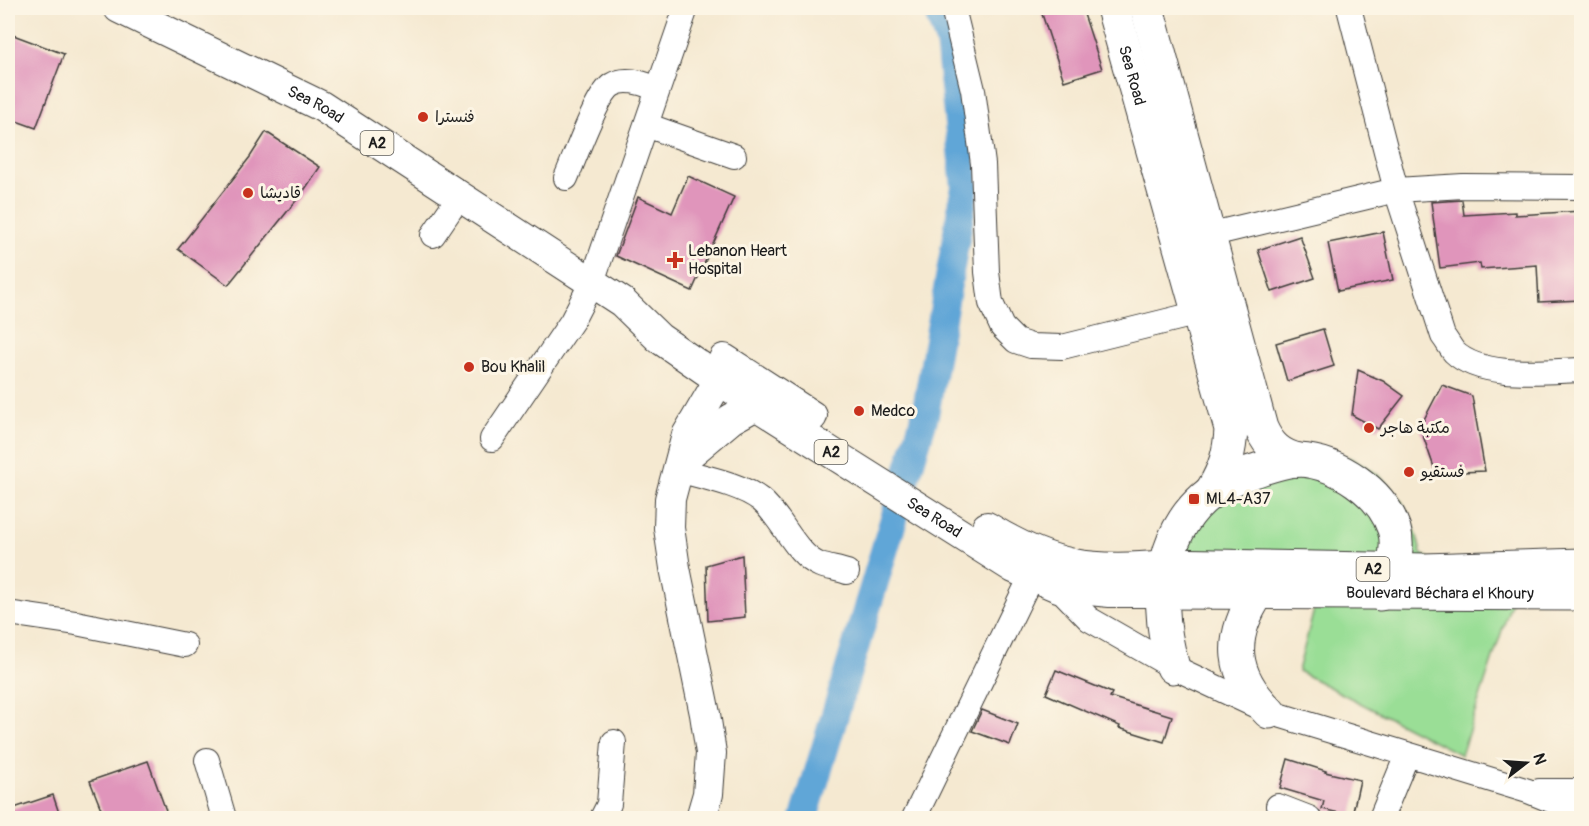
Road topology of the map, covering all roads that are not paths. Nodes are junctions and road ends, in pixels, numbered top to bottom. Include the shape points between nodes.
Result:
1 (686, 8) edge
2 (953, 8) edge
3 (1113, 8) edge
4 (1148, 8) edge
5 (1349, 8) edge
6 (125, 9) edge
7 (658, 89) junction
8 (646, 125) junction
9 (734, 156) dead end
10 (566, 178) dead end
11 (1581, 187) edge
12 (1396, 190) junction
13 (459, 197) junction
14 (433, 235) dead end
15 (1208, 235) junction
16 (592, 282) junction
17 (622, 302) junction
18 (1198, 313) junction
19 (678, 351) junction
20 (1581, 370) edge
21 (724, 371) junction
22 (756, 405) junction
23 (782, 421) junction
24 (719, 428) junction
25 (492, 439) dead end
26 (682, 455) junction
27 (1298, 460) junction
28 (898, 483) junction
29 (1213, 489) junction
30 (1394, 530) junction
31 (1581, 565) edge
32 (1465, 569) junction
33 (847, 572) dead end
34 (1031, 577) junction
35 (1177, 579) junction
36 (1386, 582) junction
37 (1058, 587) junction
38 (1257, 594) junction
39 (1298, 594) joint
40 (1581, 594) edge
41 (8, 613) edge
42 (185, 645) dead end
43 (1173, 667) junction
44 (1269, 712) junction
45 (614, 742) dead end
46 (1407, 755) junction
47 (207, 760) dead end
48 (1528, 791) junction
49 (1581, 791) edge
50 (1278, 806) dead end
51 (1581, 813) edge
52 (224, 819) edge
53 (602, 819) edge
54 (701, 819) edge
55 (914, 819) edge
56 (1309, 819) edge
57 (1381, 819) edge

1 - 7 street
2 - 18 street via 973,90 983,164 990,303 1002,327 1016,341 1031,346 1062,347
3 - 18 highway, Sea Road
4 - 15 highway, Sea Road
5 - 12 street
6 - 13 main road, Sea Road / A2 via 321,106
7 - 8 street
7 - 10 street via 633,81 612,84 602,97
8 - 9 street
8 - 16 street
11 - 12 street
12 - 15 street
12 - 20 street via 1443,336 1454,351 1469,362 1491,369
13 - 14 street
13 - 16 main road, Sea Road / A2
15 - 27 highway, Sea Road via 1261,428 1275,450
16 - 17 main road, Sea Road / A2
16 - 25 street via 572,321
17 - 19 main road, Sea Road / A2
17 - 21 main road, Sea Road / A2 via 668,323
18 - 29 highway, Sea Road via 1231,429 1224,471
19 - 21 main road, Sea Road / A2
19 - 26 main road via 691,392
21 - 22 main road, Sea Road / A2
21 - 26 main road
21 - 28 main road, Sea Road / A2
22 - 23 main road, Sea Road / A2
22 - 24 main road
23 - 24 main road
23 - 28 main road, Sea Road / A2
24 - 26 main road
26 - 33 street via 759,499 776,514 809,558
26 - 54 main road via 670,499 669,528 711,753 708,794
27 - 29 highway, Sea Road via 1233,478
27 - 30 highway, Sea Road via 1346,474 1366,489
28 - 34 main road, Sea Road / A2
28 - 35 main road, Sea Road / A2 via 1042,556 1070,564
29 - 35 highway, Sea Road via 1183,523 1172,543
30 - 32 highway via 1428,553
30 - 36 highway, A2 via 1395,549
31 - 32 highway, Boulevard Béchara el Khoury / A2
32 - 36 highway, Boulevard Béchara el Khoury / A2
34 - 37 main road, Sea Road / A2
34 - 55 street
35 - 36 highway, Boulevard Béchara el Khoury / A2
35 - 37 main road, Sea Road / A2 via 1110,592
35 - 38 highway, Sea Road / A2
35 - 43 highway via 1164,630
36 - 39 highway, Boulevard Béchara el Khoury / A2
36 - 40 highway, Boulevard Béchara el Khoury / A2
37 - 43 street via 1089,619
38 - 39 highway, Sea Road / A2
38 - 44 highway via 1238,633 1238,655 1253,696
41 - 42 street
43 - 44 street
44 - 46 street
45 - 53 street via 609,804
46 - 48 street
46 - 57 street
47 - 52 street
48 - 49 street
48 - 51 street
50 - 56 street

